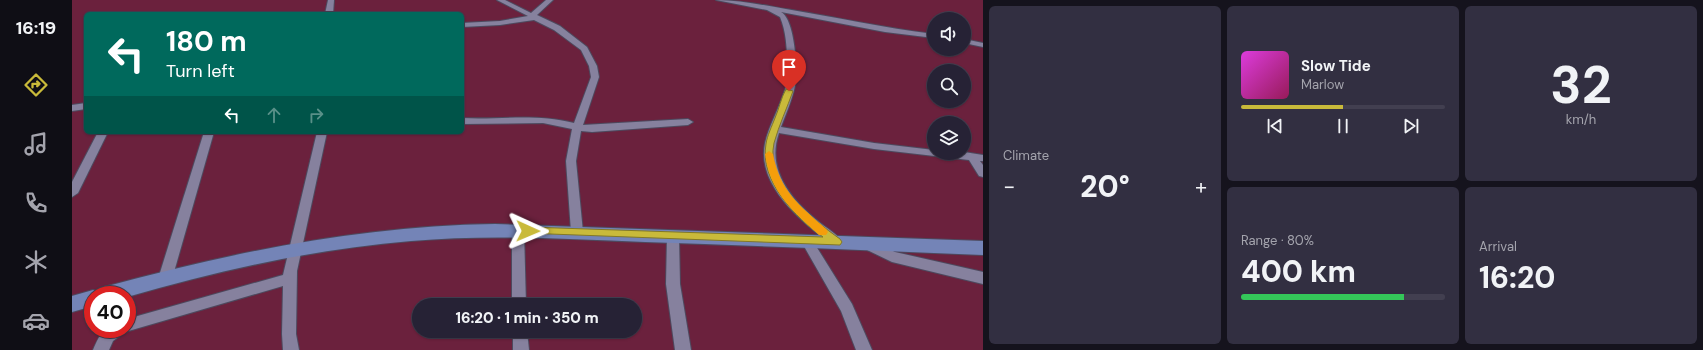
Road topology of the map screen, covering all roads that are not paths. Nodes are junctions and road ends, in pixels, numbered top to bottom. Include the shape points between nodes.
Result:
1 (331, 0) edge
2 (500, 0) edge
3 (550, 0) edge
4 (721, 0) edge
5 (770, 9) junction
6 (329, 12) edge
7 (535, 16) junction
8 (464, 25) edge
9 (927, 35) edge
10 (971, 42) edge
11 (983, 45) edge
12 (84, 106) edge
13 (72, 108) edge
14 (464, 121) edge
15 (688, 122) dead end
16 (577, 128) junction
17 (775, 129) junction
18 (102, 134) edge
19 (208, 134) edge
20 (322, 134) edge
21 (927, 152) edge
22 (972, 157) joint
23 (983, 158) edge
24 (983, 173) edge
25 (72, 193) edge
26 (518, 231) junction
27 (577, 232) junction
28 (673, 236) junction
29 (808, 241) junction
30 (836, 242) junction
31 (867, 244) junction
32 (294, 248) junction
33 (982, 249) edge
34 (983, 278) edge
35 (165, 279) junction
36 (288, 279) junction
37 (136, 287) edge
38 (519, 298) edge
39 (84, 301) edge
40 (72, 304) edge
41 (136, 323) edge
42 (107, 338) edge
43 (520, 338) edge
44 (101, 350) edge
45 (292, 350) edge
46 (521, 350) edge
47 (683, 350) edge
48 (864, 350) edge

1 - 6 street
2 - 7 street
3 - 7 street
4 - 5 street
5 - 9 street
5 - 17 street via 785,19 791,52 791,85
7 - 8 street via 500,23
7 - 16 street via 575,40 584,49 593,66 596,76
10 - 11 street
12 - 13 street
14 - 16 street via 542,120 565,123
15 - 16 street
16 - 27 street via 571,168
17 - 21 street
17 - 30 street via 769,151 779,187 809,221
18 - 25 street
19 - 35 street
20 - 32 street
22 - 23 street
22 - 24 street
26 - 27 street
26 - 32 street via 414,234
26 - 38 street
27 - 28 street
28 - 29 street
28 - 47 street via 673,284
29 - 30 street
29 - 48 street via 847,308
30 - 31 street
31 - 33 street
31 - 34 street via 892,257
32 - 35 street
32 - 36 street
35 - 37 street
36 - 41 street
36 - 45 street via 289,334
39 - 40 street
42 - 44 street
43 - 46 street

